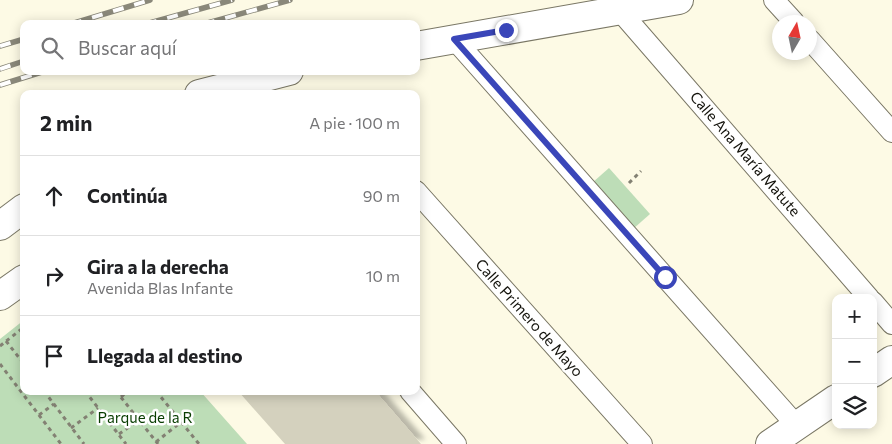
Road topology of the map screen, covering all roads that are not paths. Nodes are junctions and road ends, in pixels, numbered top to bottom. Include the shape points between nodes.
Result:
1 (679, 0) edge
2 (774, 0) edge
3 (620, 11) junction
4 (788, 15) edge
5 (454, 39) junction
6 (420, 45) edge
7 (817, 48) edge
8 (273, 75) edge
9 (298, 75) edge
10 (215, 90) edge
11 (277, 90) edge
12 (892, 132) edge
13 (420, 196) edge
14 (20, 211) edge
15 (0, 226) edge
16 (20, 282) edge
17 (867, 294) edge
18 (0, 296) edge
19 (877, 307) edge
20 (892, 324) edge
21 (892, 360) edge
22 (877, 370) edge
23 (413, 395) edge
24 (832, 402) edge
25 (797, 426) junction
26 (456, 444) edge
27 (642, 444) edge
28 (770, 444) edge

1 - 3 street
2 - 4 street
3 - 5 street
3 - 17 street, Calle Ana María Matute
5 - 6 street
5 - 25 street
7 - 12 street
8 - 10 street
9 - 11 street
13 - 27 street, Calle Primero de Mayo
14 - 15 street
16 - 18 street
19 - 20 street
21 - 22 street
23 - 26 street
24 - 25 street
25 - 28 street

